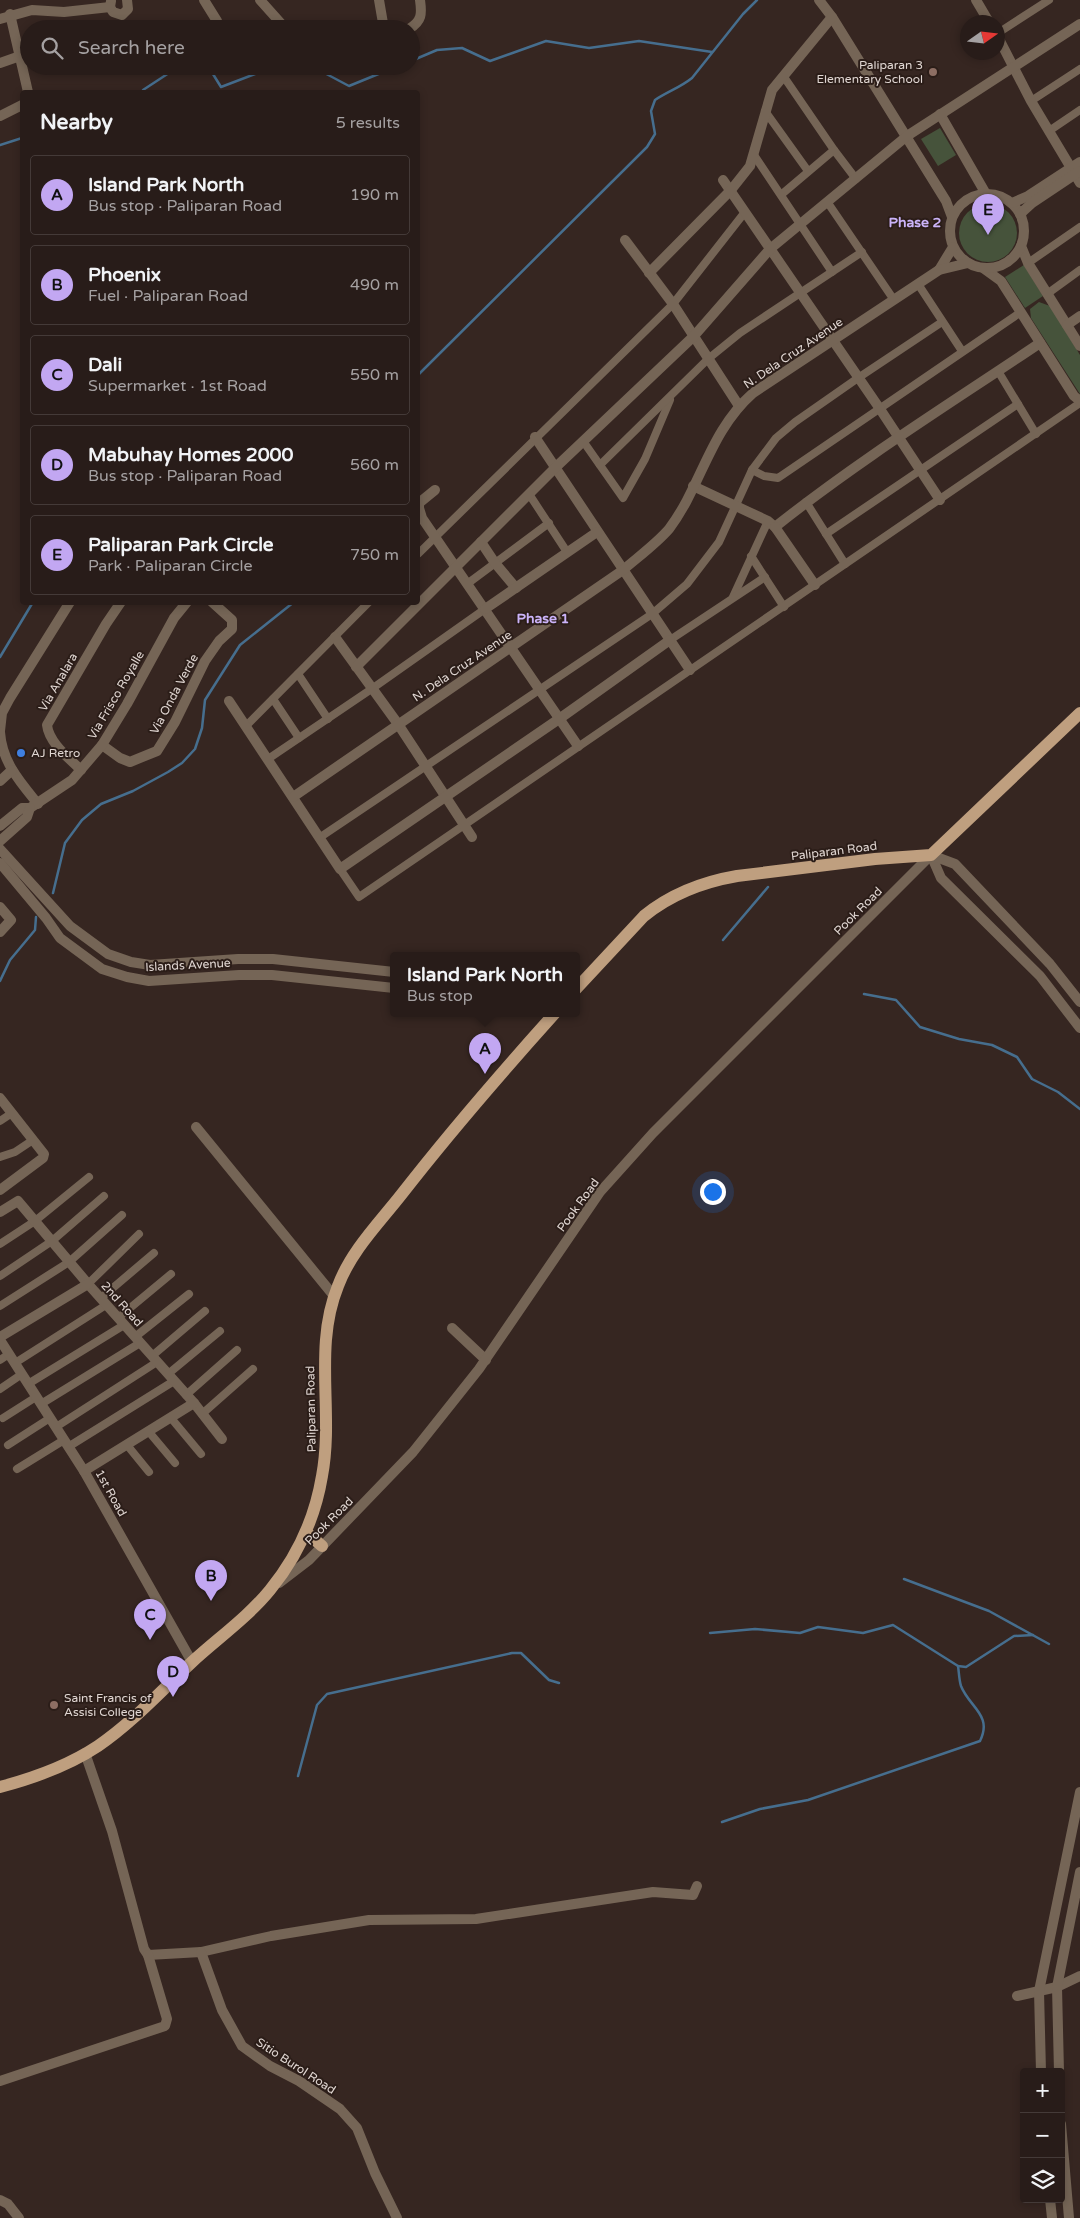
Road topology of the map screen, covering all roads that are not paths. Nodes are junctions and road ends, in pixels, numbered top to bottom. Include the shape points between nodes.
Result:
1 (204, 0) edge
2 (260, 0) edge
3 (379, 0) edge
4 (420, 0) edge
5 (819, 0) edge
6 (1049, 0) edge
7 (130, 1) edge
8 (979, 1) edge
9 (111, 2) edge
10 (10, 14) junction
11 (986, 15) edge
12 (832, 16) junction
13 (0, 19) edge
14 (216, 20) edge
15 (278, 20) edge
16 (382, 20) edge
17 (420, 20) edge
18 (1080, 24) edge
19 (1005, 30) edge
20 (1005, 49) edge
21 (20, 56) joint
22 (0, 63) edge
23 (1014, 68) junction
24 (1080, 69) edge
25 (24, 75) edge
26 (784, 76) junction
27 (28, 90) edge
28 (1031, 101) junction
29 (20, 106) edge
30 (1080, 110) edge
31 (765, 111) junction
32 (940, 114) junction
33 (0, 116) edge
34 (1049, 131) junction
35 (907, 136) junction
36 (834, 150) junction
37 (754, 155) junction
38 (808, 171) junction
39 (1077, 172) edge
40 (856, 179) junction
41 (723, 180) dead end
42 (730, 190) junction
43 (782, 194) junction
44 (986, 194) junction
45 (828, 203) junction
46 (1012, 203) junction
47 (746, 212) junction
48 (1020, 214) junction
49 (952, 217) junction
50 (801, 225) junction
51 (1080, 227) edge
52 (625, 240) dead end
53 (1021, 246) junction
54 (954, 247) junction
55 (770, 249) junction
56 (862, 252) junction
57 (968, 263) junction
58 (1028, 263) junction
59 (983, 268) junction
60 (939, 270) junction
61 (1080, 270) edge
62 (832, 272) junction
63 (649, 273) junction
64 (918, 284) junction
65 (800, 293) junction
66 (1047, 294) junction
67 (894, 300) junction
68 (673, 304) junction
69 (1021, 312) junction
70 (1080, 316) edge
71 (942, 322) junction
72 (1067, 325) junction
73 (694, 336) junction
74 (832, 341) junction
75 (1040, 343) junction
76 (1080, 346) edge
77 (962, 351) junction
78 (708, 360) junction
79 (998, 371) junction
80 (858, 378) junction
81 (672, 396) junction
82 (1080, 402) edge
83 (1018, 404) junction
84 (739, 406) junction
85 (880, 409) junction
86 (1036, 434) junction
87 (535, 437) junction
88 (898, 438) junction
89 (583, 441) junction
90 (600, 465) junction
91 (556, 466) junction
92 (752, 470) junction
93 (920, 470) junction
94 (693, 486) junction
95 (435, 490) dead end
96 (529, 494) junction
97 (940, 500) junction
98 (806, 502) junction
99 (420, 504) edge
100 (736, 507) junction
101 (420, 510) edge
102 (549, 523) junction
103 (771, 524) junction
104 (597, 532) junction
105 (826, 534) junction
106 (435, 536) junction
107 (481, 542) junction
108 (420, 552) edge
109 (567, 552) junction
110 (751, 556) junction
111 (495, 563) junction
112 (845, 564) junction
113 (456, 566) junction
114 (623, 570) junction
115 (765, 577) junction
116 (467, 584) junction
117 (815, 585) junction
118 (516, 588) junction
119 (733, 597) junction
120 (420, 602) edge
121 (68, 605) edge
122 (119, 605) edge
123 (185, 605) edge
124 (215, 605) edge
125 (366, 605) edge
126 (417, 605) edge
127 (784, 607) junction
128 (485, 608) junction
129 (652, 614) junction
130 (335, 637) junction
131 (670, 640) junction
132 (510, 649) junction
133 (356, 667) junction
134 (690, 670) junction
135 (298, 674) junction
136 (373, 688) junction
137 (539, 689) junction
138 (274, 699) junction
139 (230, 700) dead end
140 (1, 712) edge
141 (1080, 713) edge
142 (328, 719) junction
143 (559, 719) junction
144 (398, 724) junction
145 (246, 726) junction
146 (0, 732) edge
147 (299, 738) junction
148 (102, 746) junction
149 (578, 746) junction
150 (268, 759) junction
151 (426, 768) junction
152 (12, 770) junction
153 (81, 770) junction
154 (0, 781) edge
155 (293, 797) junction
156 (447, 797) junction
157 (34, 806) junction
158 (464, 825) junction
159 (0, 826) edge
160 (472, 837) dead end
161 (319, 838) junction
162 (0, 841) edge
163 (0, 849) edge
164 (931, 855) junction
165 (0, 864) edge
166 (340, 869) junction
167 (0, 907) edge
168 (0, 932) edge
169 (1050, 964) junction
170 (390, 972) edge
171 (1040, 976) junction
172 (580, 984) edge
173 (390, 988) edge
174 (1080, 1002) edge
175 (551, 1017) edge
176 (1080, 1028) edge
177 (0, 1098) edge
178 (12, 1113) junction
179 (0, 1122) edge
180 (196, 1126) dead end
181 (33, 1140) junction
182 (0, 1156) edge
183 (89, 1177) dead end
184 (0, 1190) edge
185 (104, 1196) dead end
186 (0, 1212) edge
187 (122, 1216) dead end
188 (35, 1221) junction
189 (138, 1234) dead end
190 (52, 1241) junction
191 (0, 1244) edge
192 (154, 1254) dead end
193 (69, 1262) junction
194 (172, 1274) dead end
195 (0, 1276) edge
196 (88, 1284) junction
197 (189, 1294) dead end
198 (334, 1296) junction
199 (104, 1302) junction
200 (0, 1306) edge
201 (204, 1312) dead end
202 (121, 1321) junction
203 (452, 1328) dead end
204 (220, 1331) dead end
205 (0, 1339) edge
206 (138, 1340) junction
207 (237, 1350) dead end
208 (4, 1357) edge
209 (155, 1359) junction
210 (486, 1360) junction
211 (15, 1364) junction
212 (253, 1369) dead end
213 (22, 1374) junction
214 (171, 1378) junction
215 (28, 1384) junction
216 (0, 1389) edge
217 (186, 1394) junction
218 (39, 1400) junction
219 (194, 1403) junction
220 (202, 1414) junction
221 (3, 1418) dead end
222 (171, 1418) junction
223 (53, 1422) junction
224 (149, 1432) junction
225 (222, 1439) dead end
226 (66, 1443) junction
227 (8, 1445) dead end
228 (127, 1445) junction
229 (201, 1454) dead end
230 (176, 1463) dead end
231 (17, 1469) dead end
232 (84, 1471) junction
233 (149, 1472) dead end
234 (306, 1532) junction
235 (322, 1546) junction
236 (270, 1590) junction
237 (192, 1662) junction
238 (85, 1754) junction
239 (0, 1787) edge
240 (1080, 1792) edge
241 (1080, 1872) edge
242 (697, 1886) dead end
243 (201, 1952) junction
244 (148, 1955) junction
245 (1080, 1976) edge
246 (1057, 1987) junction
247 (1039, 1991) junction
248 (1017, 1996) dead end
249 (1041, 2068) edge
250 (1059, 2068) edge
251 (0, 2081) edge
252 (1064, 2158) edge
253 (0, 2200) edge
254 (1050, 2203) edge
255 (19, 2218) edge
256 (397, 2218) edge
257 (1052, 2218) edge
258 (1069, 2218) edge

1 - 14 street
2 - 15 street
3 - 16 street
4 - 17 street
5 - 12 street
6 - 19 street
7 - 9 street via 122,14 113,12
8 - 11 street
9 - 10 street via 64,12 32,10
10 - 13 street
10 - 21 street
12 - 26 street
12 - 35 street
18 - 23 street
20 - 23 street
21 - 22 street
23 - 28 street
23 - 32 street
24 - 28 street
25 - 27 street
26 - 31 street via 772,90
26 - 36 street
28 - 34 street
29 - 33 street
30 - 34 street
31 - 37 street
31 - 38 street
32 - 35 street
32 - 44 street
34 - 39 street
35 - 40 street
35 - 49 street via 946,201
36 - 38 street
36 - 40 street
37 - 42 street via 750,166
37 - 43 street
38 - 43 street
39 - 46 street
39 - 48 street
40 - 45 street
41 - 42 street
42 - 47 street
42 - 63 street
43 - 50 street
44 - 46 street
44 - 49 street via 962,203
45 - 50 street
45 - 56 street
46 - 48 street
47 - 55 street
47 - 68 street
48 - 53 street via 1024,230
49 - 54 street via 950,227
50 - 55 street
50 - 62 street
51 - 58 street
52 - 63 street
53 - 58 street
53 - 59 street via 1006,264
54 - 57 street
54 - 60 street, N. Dela Cruz Avenue
55 - 65 street
55 - 73 street
56 - 62 street
56 - 67 street
57 - 59 street
57 - 60 street, N. Dela Cruz Avenue
58 - 66 street
59 - 69 street via 1001,281
60 - 64 street, N. Dela Cruz Avenue
61 - 66 street
62 - 65 street
63 - 68 street
64 - 67 street, N. Dela Cruz Avenue
64 - 71 street
65 - 74 street
65 - 78 street via 740,333
66 - 72 street
67 - 74 street, N. Dela Cruz Avenue
68 - 73 street
68 - 87 street
69 - 75 street
69 - 77 street
70 - 72 street
71 - 77 street
71 - 80 street
72 - 76 street
73 - 78 street
73 - 89 street
74 - 80 street
74 - 84 street, N. Dela Cruz Avenue
75 - 79 street
75 - 82 street
77 - 85 street
78 - 81 street
78 - 84 street
79 - 83 street
79 - 88 street
80 - 85 street
80 - 92 street via 776,438
81 - 90 street
81 - 90 street via 645,459 623,498
82 - 86 street
83 - 86 street
83 - 93 street
84 - 94 street, N. Dela Cruz Avenue via 712,447
85 - 88 street
85 - 92 street via 778,478
86 - 97 street
87 - 91 street
87 - 106 street
88 - 93 street
88 - 98 street
89 - 90 street
89 - 91 street
91 - 96 street
91 - 104 street
92 - 100 street
93 - 97 street
93 - 105 street
94 - 100 street
94 - 114 street, N. Dela Cruz Avenue via 668,529
95 - 99 street
96 - 102 street
96 - 107 street
97 - 112 street
98 - 103 street
98 - 105 street
100 - 103 street
100 - 129 street via 719,542 703,563 686,584
101 - 106 street
102 - 109 street
102 - 111 street
103 - 110 street
103 - 117 street
104 - 109 street
104 - 114 street
105 - 112 street
106 - 108 street
106 - 113 street
107 - 111 street
107 - 113 street
109 - 118 street
110 - 115 street
110 - 119 street
111 - 116 street
111 - 118 street
112 - 117 street
113 - 116 street
113 - 120 street
114 - 129 street
114 - 132 street, N. Dela Cruz Avenue
115 - 119 street
115 - 127 street
116 - 128 street
117 - 127 street
118 - 128 street
119 - 131 street
121 - 140 street
122 - 153 street, Via Analara via 47,725 48,733 56,744
123 - 148 street, Via Frisco Royalle via 174,618
124 - 148 street, Via Onda Verde via 232,620 232,629 205,661 157,751 130,762
125 - 130 street
126 - 133 street
127 - 134 street
128 - 132 street
128 - 136 street
129 - 131 street
129 - 137 street
130 - 133 street
130 - 135 street
131 - 134 street
131 - 143 street
132 - 137 street
132 - 144 street, N. Dela Cruz Avenue
133 - 136 street
134 - 149 street
135 - 138 street
135 - 142 street
136 - 142 street
136 - 144 street
137 - 143 street
137 - 151 street
138 - 145 street
138 - 147 street
139 - 145 street
140 - 146 street
141 - 164 main road
142 - 147 street
143 - 149 street
143 - 156 street
144 - 151 street
144 - 155 street, N. Dela Cruz Avenue
145 - 150 street
146 - 152 street via 4,755
147 - 150 street
148 - 153 street, Via Frisco Royalle
149 - 158 street
150 - 155 street
151 - 156 street
151 - 161 street
152 - 154 street
152 - 157 street
153 - 157 street, Via Frisco Royalle
155 - 161 street
156 - 158 street
156 - 166 street
157 - 159 street, Via Frisco Royalle via 22,808
157 - 162 street, Via Frisco Royalle via 28,817
158 - 160 street
158 - 166 street via 359,897
161 - 166 street
163 - 170 street, Islands Avenue via 70,926 108,954 131,962 150,965 273,959
164 - 169 street via 955,864
164 - 171 street via 940,878
164 - 172 main road, Paliparan Road via 737,876 686,890 644,916
164 - 210 street, Pook Road via 653,1133 600,1192
165 - 173 street, Islands Avenue via 60,938 110,972 149,981 239,974
167 - 168 street via 11,920
169 - 171 street
169 - 174 street
171 - 176 street
175 - 198 main road, Paliparan Road via 494,1081 360,1247
177 - 178 street
178 - 179 street
178 - 181 street
180 - 198 street
181 - 182 street via 15,1152
181 - 184 street via 44,1152 43,1158
183 - 188 street
185 - 190 street
186 - 188 street, 2nd Road via 18,1201
187 - 193 street
188 - 190 street, 2nd Road
188 - 191 street
189 - 196 street
190 - 193 street, 2nd Road
190 - 195 street
192 - 199 street
193 - 196 street, 2nd Road
193 - 200 street
194 - 202 street
196 - 199 street, 2nd Road
196 - 205 street
197 - 206 street
198 - 234 main road, Paliparan Road via 324,1352 325,1458
199 - 202 street, 2nd Road
199 - 211 street
201 - 209 street
202 - 206 street, 2nd Road
202 - 215 street
203 - 210 street
204 - 214 street
205 - 208 street, 1st Road
206 - 209 street, 2nd Road
206 - 218 street
207 - 217 street
208 - 211 street, 1st Road
209 - 214 street, 2nd Road
209 - 223 street
210 - 235 street, Pook Road via 400,1468
211 - 213 street, 1st Road
212 - 220 street
213 - 215 street, 1st Road
213 - 216 street
214 - 217 street, 2nd Road
214 - 226 street
215 - 218 street, 1st Road
217 - 219 street, 2nd Road
218 - 221 street
218 - 223 street, 1st Road
219 - 220 street, 2nd Road
219 - 222 street
220 - 225 street, 2nd Road
222 - 224 street
222 - 229 street
223 - 226 street, 1st Road
223 - 227 street
224 - 228 street
224 - 230 street
226 - 231 street
226 - 232 street, 1st Road
228 - 232 street
228 - 233 street
232 - 237 street, 1st Road
234 - 235 main road
234 - 236 main road, Paliparan Road
235 - 236 street, Pook Road
236 - 237 main road, Paliparan Road
237 - 238 main road, Paliparan Road via 129,1722
238 - 239 main road, Paliparan Road
238 - 244 street via 112,1831
240 - 247 street
241 - 246 street
242 - 243 street via 693,1895 653,1892 476,1919 340,1923
243 - 244 street
243 - 256 street, Sitio Burol Road via 222,2010 242,2046 340,2109 357,2128
244 - 251 street via 167,2019 165,2026
245 - 246 street
246 - 247 street
246 - 250 street
247 - 248 street
247 - 249 street
252 - 258 street
253 - 255 street via 8,2204
254 - 257 street

